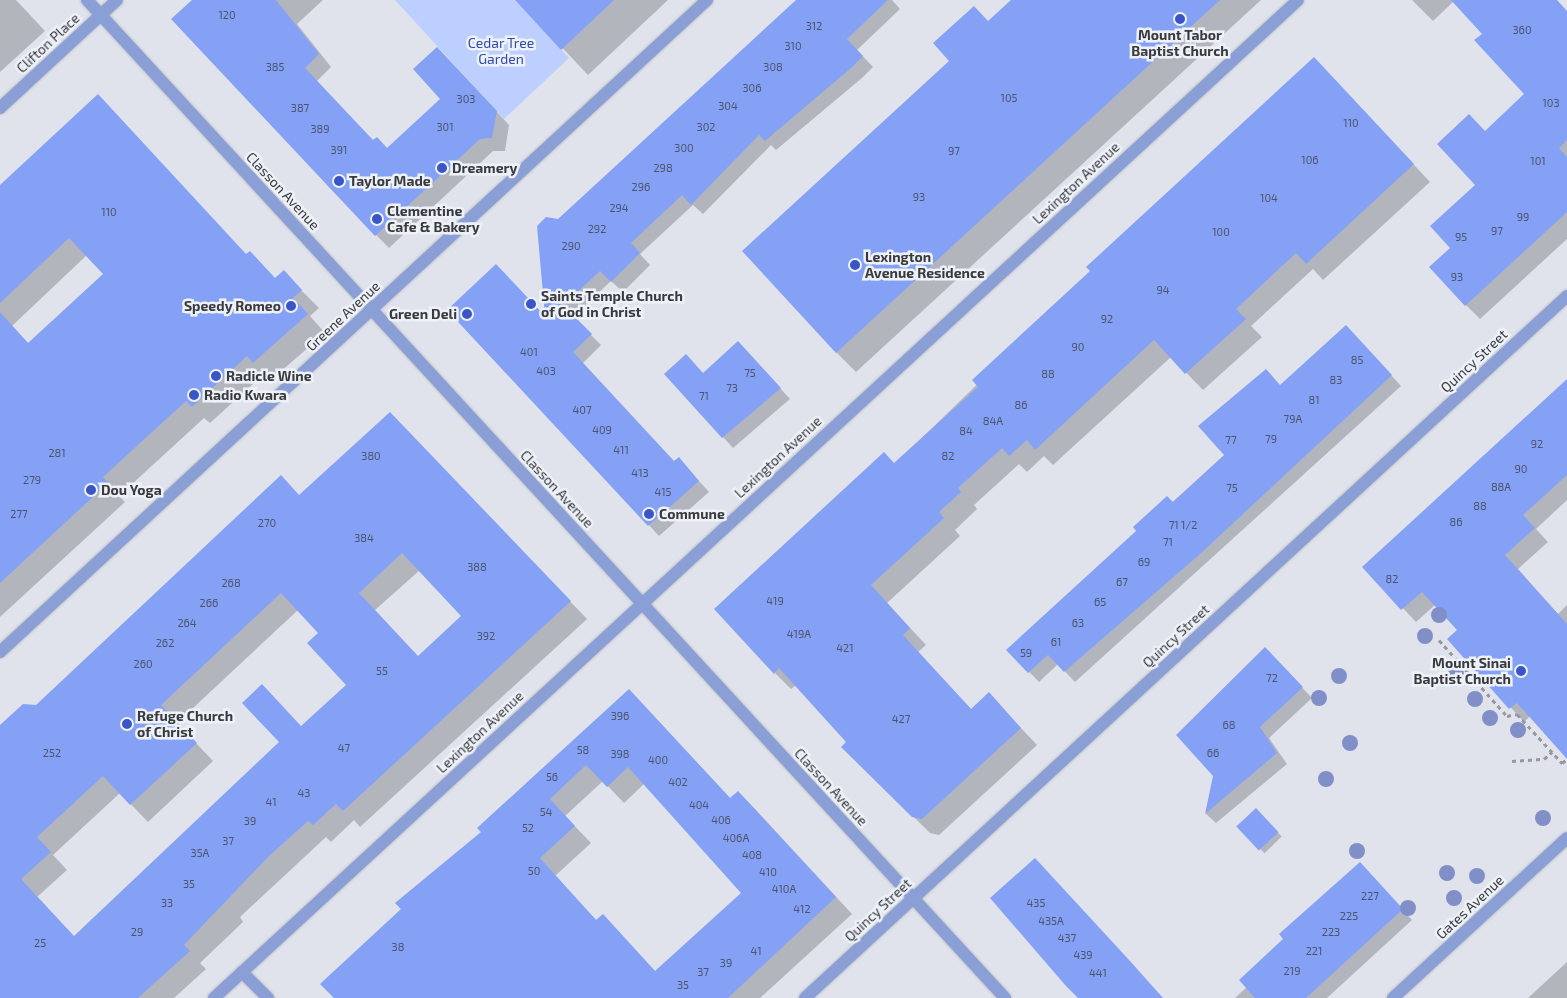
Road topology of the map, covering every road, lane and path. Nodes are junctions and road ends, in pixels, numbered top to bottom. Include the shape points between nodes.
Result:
1 (87, 0) edge
2 (117, 0) edge
3 (707, 0) edge
4 (1298, 0) edge
5 (101, 15) junction
6 (0, 108) edge
7 (1567, 296) edge
8 (372, 310) junction
9 (642, 603) junction
10 (1439, 640) dead end
11 (0, 652) edge
12 (1552, 752) junction
13 (1567, 759) edge
14 (1512, 762) dead end
15 (1567, 838) edge
16 (913, 898) junction
17 (242, 972) junction
18 (214, 998) edge
19 (268, 998) edge
20 (805, 998) edge
21 (1005, 998) edge
22 (1393, 998) edge

1 - 5 street, Classon Avenue
2 - 5 street, Clifton Place
3 - 8 street, Greene Avenue
4 - 9 street, Lexington Avenue
5 - 6 street, Clifton Place
5 - 8 street, Classon Avenue
7 - 16 street, Quincy Street
8 - 9 street, Classon Avenue
8 - 11 street, Greene Avenue
9 - 16 street, Classon Avenue
9 - 17 street, Lexington Avenue
10 - 12 path via 1507,716 1517,714
12 - 13 path via 1562,763
12 - 14 path via 1544,759
15 - 22 street, Gates Avenue
16 - 20 street, Quincy Street
16 - 21 street, Classon Avenue
17 - 18 street, Lexington Avenue
17 - 19 street

